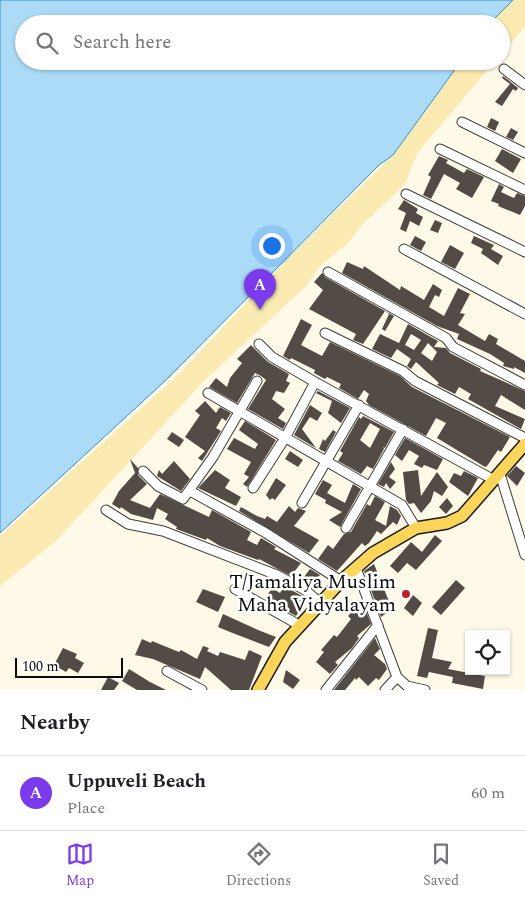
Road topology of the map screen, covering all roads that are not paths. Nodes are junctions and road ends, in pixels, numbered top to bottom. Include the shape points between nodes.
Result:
1 (505, 70) edge
2 (525, 85) edge
3 (462, 122) dead end
4 (440, 149) dead end
5 (525, 153) edge
6 (525, 190) edge
7 (406, 194) dead end
8 (404, 249) dead end
9 (525, 252) edge
10 (328, 272) dead end
11 (525, 314) edge
12 (325, 333) dead end
13 (259, 344) dead end
14 (257, 381) dead end
15 (315, 382) junction
16 (525, 385) edge
17 (208, 393) dead end
18 (359, 405) junction
19 (240, 412) junction
20 (403, 429) junction
21 (285, 438) junction
22 (525, 438) edge
23 (525, 444) edge
24 (326, 461) junction
25 (143, 471) dead end
26 (497, 477) junction
27 (371, 487) junction
28 (253, 488) dead end
29 (190, 491) junction
30 (302, 503) dead end
31 (106, 510) dead end
32 (346, 528) dead end
33 (416, 528) junction
34 (525, 554) edge
35 (356, 568) junction
36 (341, 581) junction
37 (235, 589) dead end
38 (320, 603) junction
39 (298, 625) junction
40 (378, 625) junction
41 (168, 671) dead end
42 (397, 677) junction
43 (260, 689) edge
44 (202, 690) edge
45 (326, 690) edge
46 (385, 690) edge
47 (425, 690) edge

1 - 2 street
3 - 5 street
4 - 6 street
7 - 9 street
8 - 11 street
10 - 16 street via 446,338 453,347
12 - 22 street via 403,371 415,381
13 - 15 street via 272,357
14 - 19 street
15 - 18 street
15 - 21 street
17 - 19 street
18 - 20 street
18 - 24 street
19 - 21 street
19 - 29 street
20 - 26 street
20 - 27 street
21 - 24 street
21 - 28 street
23 - 26 main road
24 - 27 street
24 - 30 street
25 - 29 street via 158,486 181,499
26 - 33 main road via 462,516 446,523
26 - 34 street
27 - 32 street
27 - 33 street via 402,505
29 - 36 street via 266,533
31 - 38 street via 128,524 162,531 277,575 305,590
33 - 35 main road via 373,553
35 - 36 main road
35 - 40 street
36 - 38 main road
37 - 39 street
38 - 39 main road
39 - 43 main road via 274,658
40 - 42 street
40 - 45 street
41 - 44 street
42 - 46 street
42 - 47 street via 407,686

